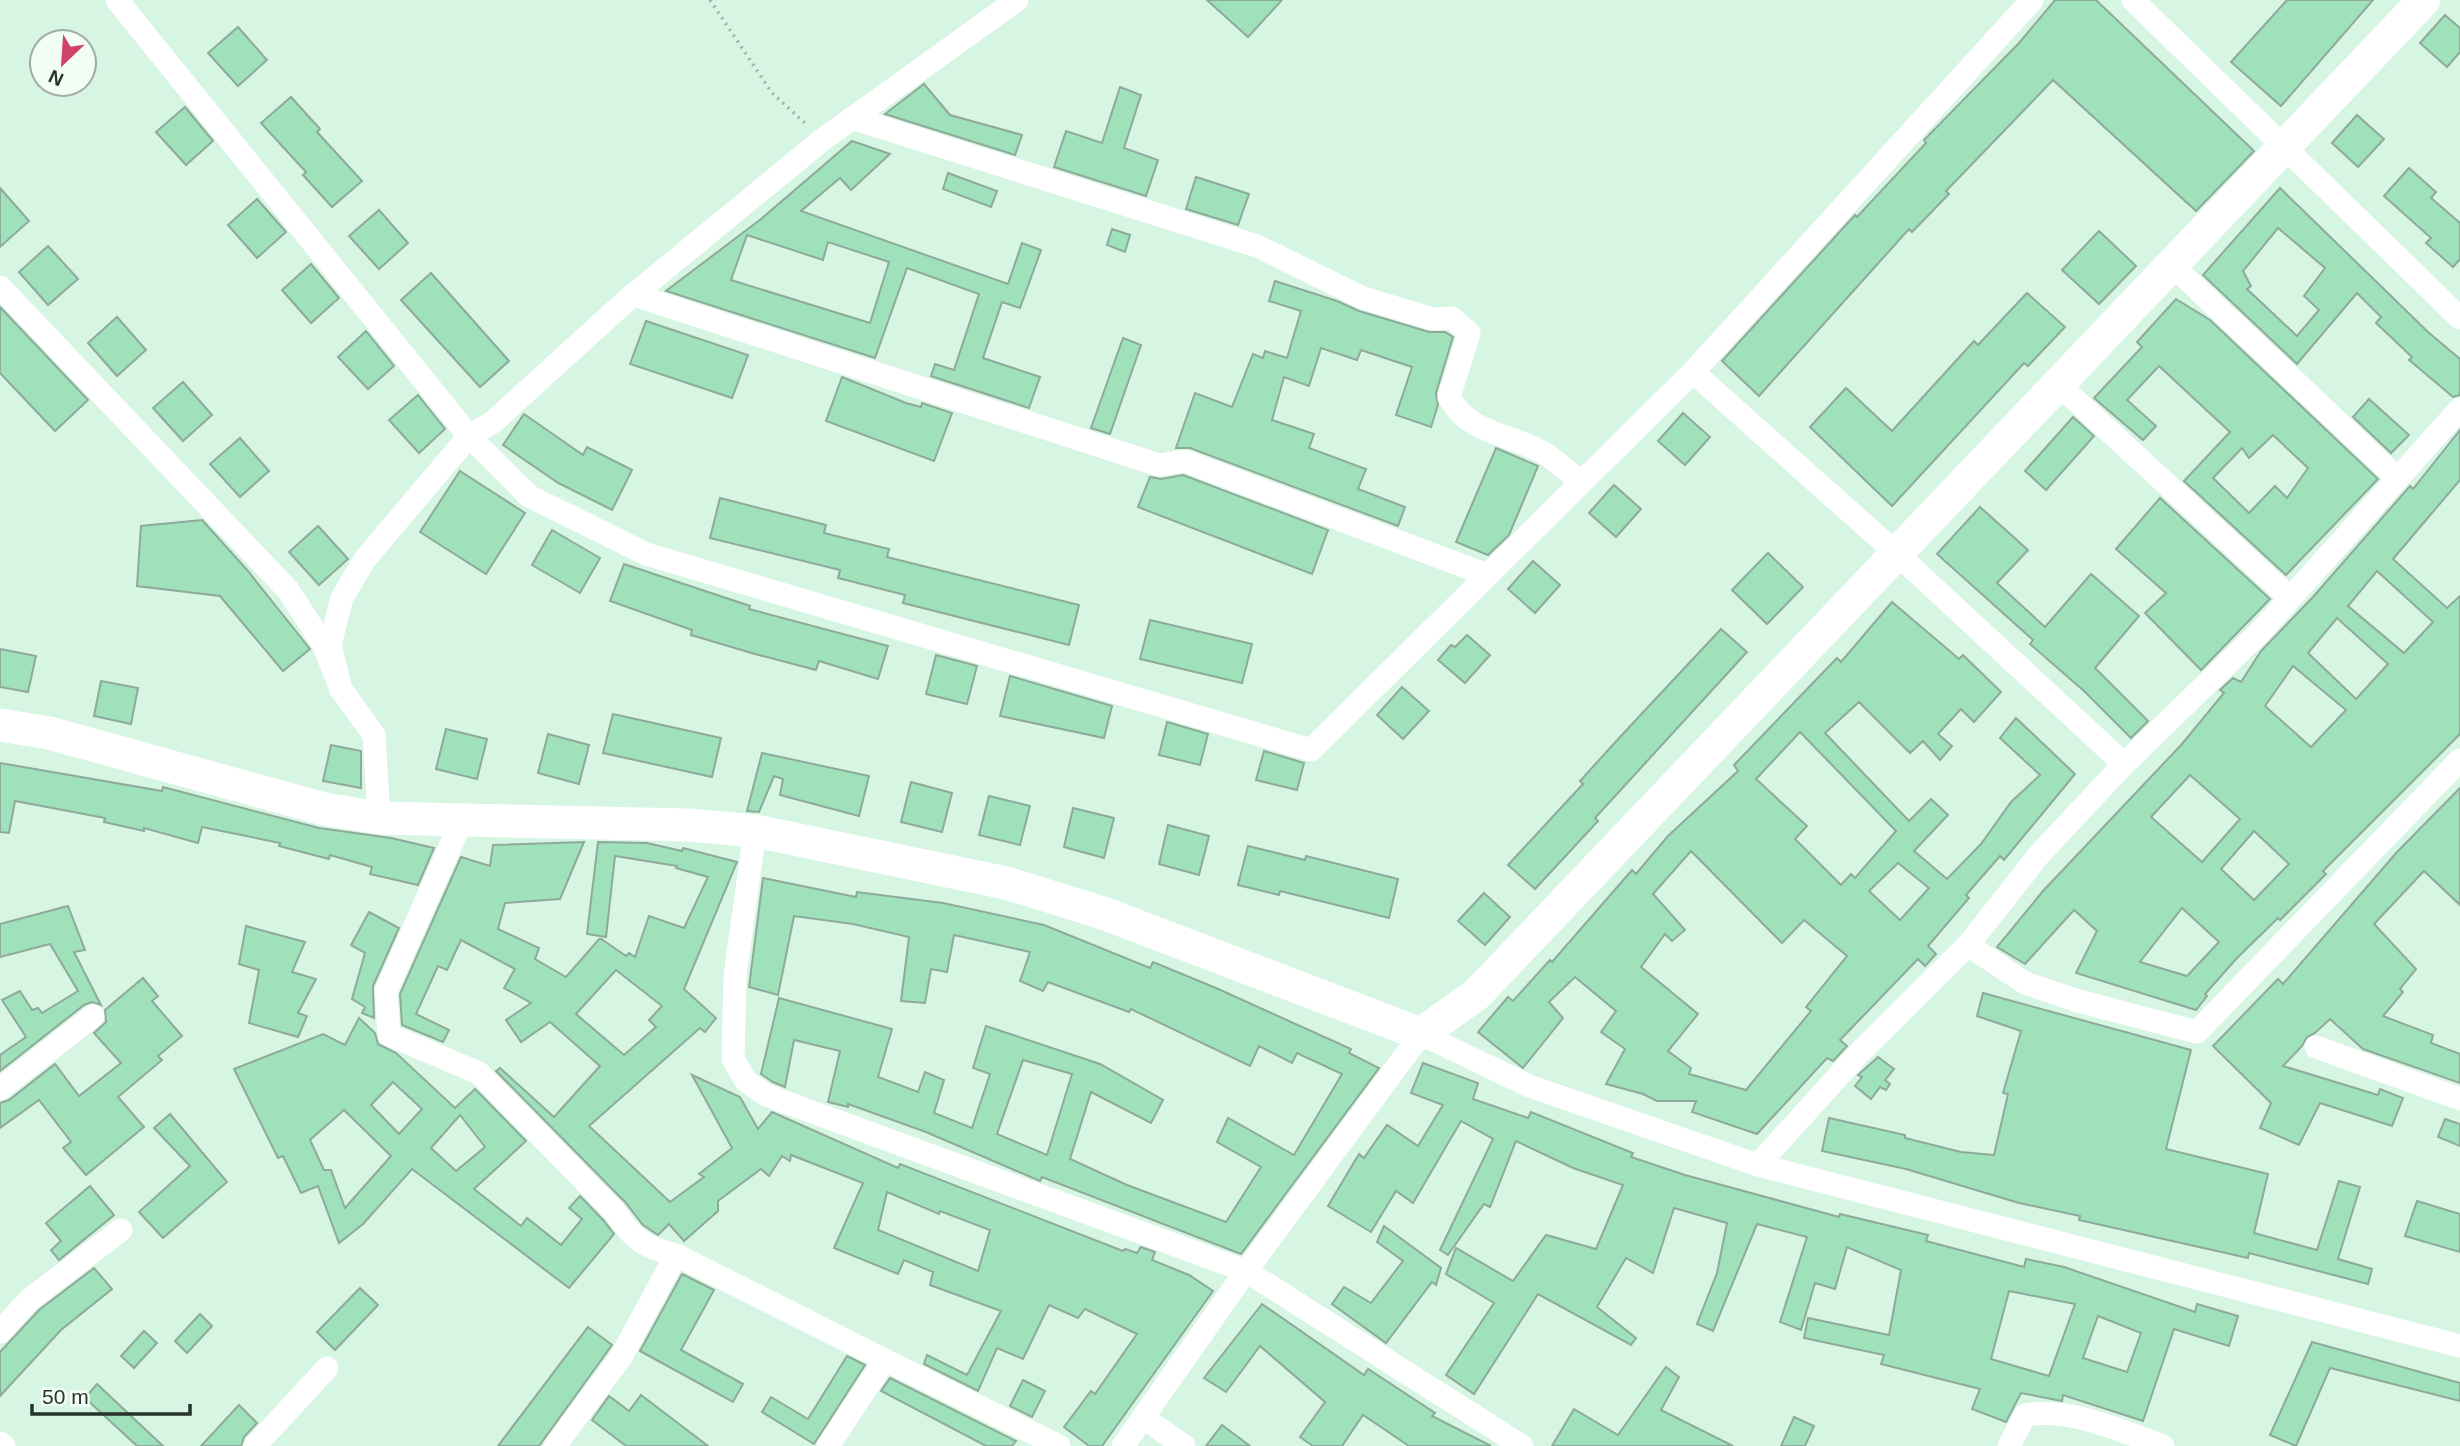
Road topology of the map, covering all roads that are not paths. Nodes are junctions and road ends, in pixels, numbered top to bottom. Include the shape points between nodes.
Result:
1 (117, 0) edge
2 (1017, 0) edge
3 (2032, 0) edge
4 (2133, 0) edge
5 (2424, 0) edge
6 (852, 118) junction
7 (2283, 149) junction
8 (2172, 265) junction
9 (0, 287) edge
10 (634, 295) junction
11 (2460, 318) edge
12 (1693, 372) junction
13 (2058, 384) junction
14 (2460, 409) edge
15 (468, 436) junction
16 (2397, 478) junction
17 (1581, 482) junction
18 (1896, 553) junction
19 (1487, 575) junction
20 (2290, 598) junction
21 (341, 689) junction
22 (0, 725) edge
23 (2460, 760) edge
24 (2124, 764) junction
25 (379, 818) junction
26 (462, 820) junction
27 (755, 831) junction
28 (1968, 945) junction
29 (93, 1016) dead end
30 (1421, 1034) junction
31 (2316, 1047) dead end
32 (0, 1089) edge
33 (2460, 1099) edge
34 (1758, 1165) junction
35 (121, 1230) dead end
36 (676, 1255) junction
37 (1246, 1271) junction
38 (0, 1332) edge
39 (2460, 1346) edge
40 (885, 1360) junction
41 (327, 1368) dead end
42 (1144, 1418) junction
43 (0, 1443) edge
44 (4, 1446) edge
45 (256, 1446) edge
46 (555, 1446) edge
47 (828, 1446) edge
48 (1059, 1446) edge
49 (1124, 1446) edge
50 (1184, 1446) edge
51 (1522, 1446) edge
52 (2009, 1446) edge
53 (2163, 1446) edge

1 - 15 street
2 - 6 street
3 - 12 street
4 - 7 street
5 - 7 main road
6 - 10 street
6 - 17 street via 1257,246 1363,298 1433,319 1452,318 1469,333 1449,397 1457,413 1542,452
7 - 8 main road
7 - 11 street
8 - 13 main road
8 - 16 street
9 - 21 street via 288,590 323,644
10 - 15 street via 493,422
10 - 19 street via 1159,465 1185,461
12 - 17 street
12 - 18 street
13 - 18 main road
13 - 20 street
14 - 16 street
15 - 19 street via 529,496 646,554 1311,750
15 - 21 street via 365,559 342,597 330,645
16 - 20 street
17 - 19 street
18 - 24 street
18 - 30 main road via 1477,994
20 - 24 street via 2203,691
21 - 25 street via 374,735
22 - 25 main road via 49,733 324,810
23 - 28 street via 2197,1032 2025,983
24 - 28 street via 2038,856
25 - 26 main road
26 - 27 main road via 689,825
26 - 36 street via 386,991 390,1035 479,1073 615,1212 629,1235 649,1249
27 - 30 main road via 1006,883 1103,913
27 - 37 street via 733,1031 733,1059 746,1081 766,1095
28 - 34 street via 1862,1050
29 - 32 street
30 - 34 street via 1529,1086
30 - 37 street
31 - 33 street
34 - 39 street
35 - 38 street via 29,1300
36 - 40 street
36 - 46 street via 621,1357
37 - 42 street
37 - 51 street
40 - 47 street
40 - 48 street
41 - 45 street
42 - 49 street
42 - 50 street
43 - 44 street
52 - 53 street via 2025,1415 2048,1413 2113,1428

